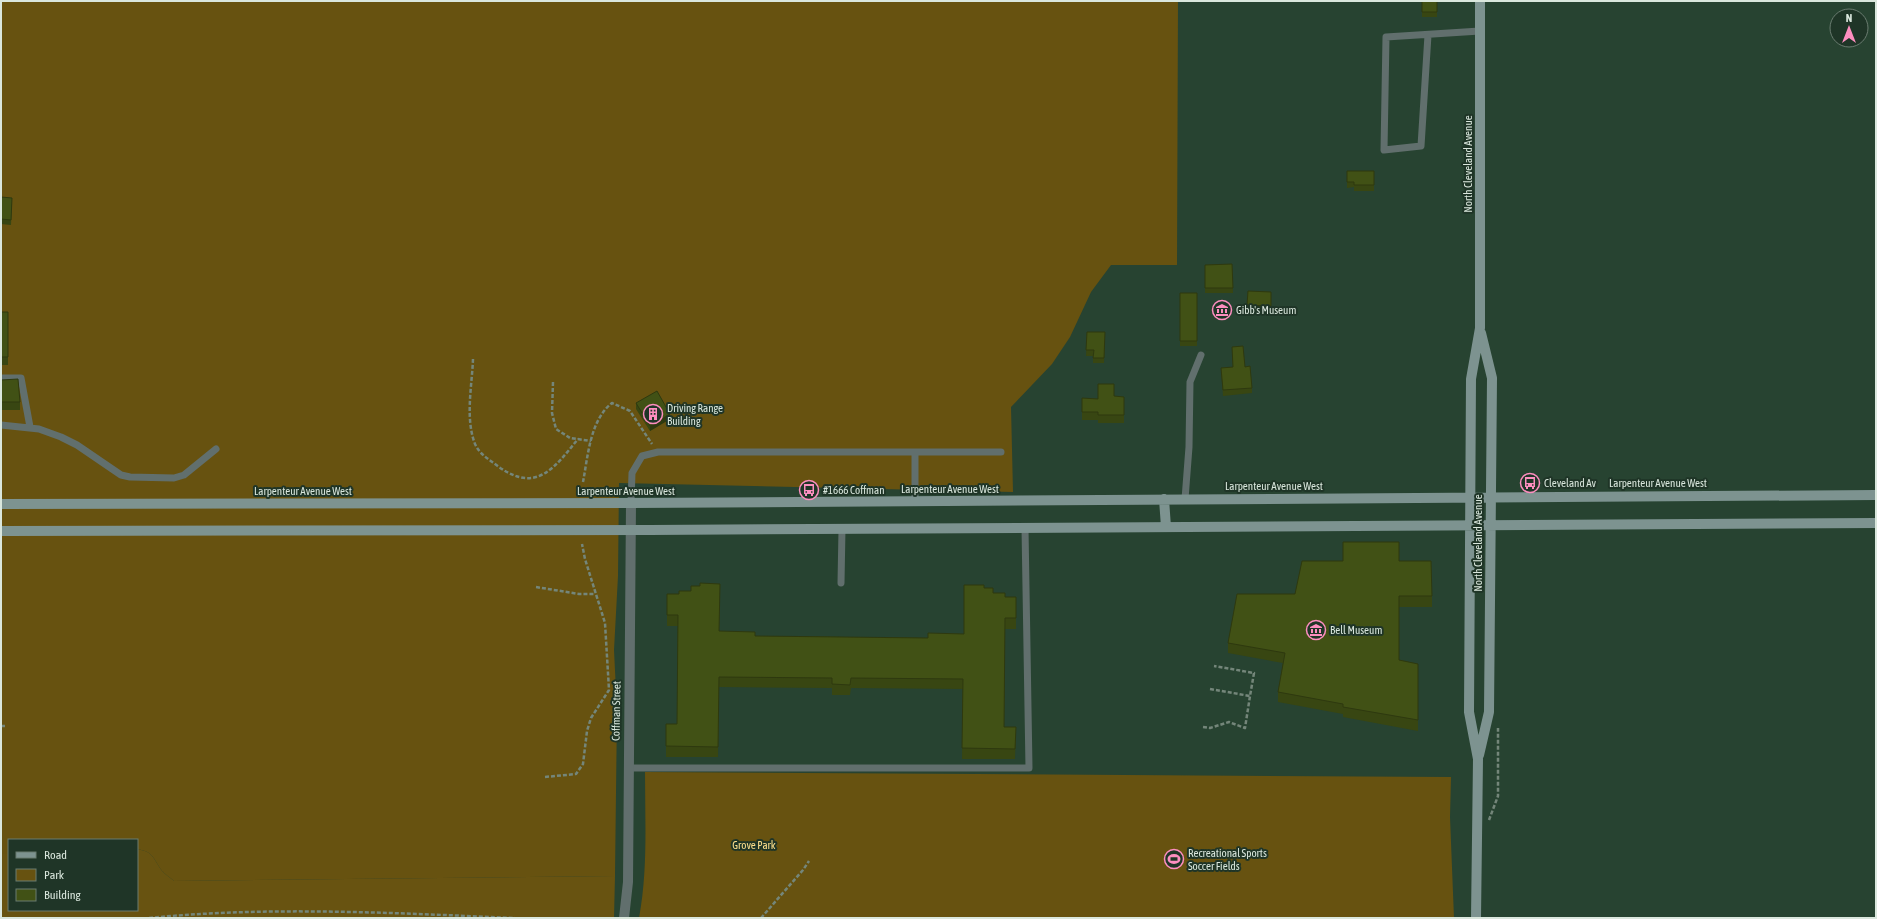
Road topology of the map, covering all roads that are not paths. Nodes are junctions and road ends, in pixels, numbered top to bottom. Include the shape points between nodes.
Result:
1 (1480, 1) edge
2 (1480, 31) junction
3 (1428, 35) junction
4 (1480, 328) junction
5 (1201, 355) dead end
6 (1, 378) edge
7 (1, 424) edge
8 (30, 427) junction
9 (216, 449) dead end
10 (915, 452) junction
11 (1001, 452) dead end
12 (1876, 495) edge
13 (1470, 496) junction
14 (1491, 496) junction
15 (1164, 499) junction
16 (1184, 499) junction
17 (915, 501) junction
18 (631, 503) junction
19 (1, 504) edge
20 (1876, 523) edge
21 (1470, 525) junction
22 (1491, 525) junction
23 (1166, 527) junction
24 (1025, 528) junction
25 (842, 529) junction
26 (631, 530) junction
27 (1, 531) edge
28 (842, 583) dead end
29 (1478, 759) junction
30 (628, 768) junction
31 (624, 918) edge
32 (1476, 918) edge

1 - 2 main road, North Cleveland Avenue
2 - 3 lane
2 - 4 main road, North Cleveland Avenue
3 - 3 lane via 1386,37 1384,150 1421,146
4 - 13 main road, North Cleveland Avenue via 1471,379
4 - 14 main road, North Cleveland Avenue via 1492,378
5 - 16 lane via 1190,382 1189,447
6 - 8 lane via 21,378
7 - 8 lane
8 - 9 lane via 39,428 77,445 116,473 130,477 174,478 184,475
10 - 11 lane
10 - 17 lane
10 - 18 lane via 658,452 642,456 632,473
12 - 14 main road, Larpenteur Avenue West
13 - 14 main road, Larpenteur Avenue West
13 - 16 main road, Larpenteur Avenue West
13 - 21 main road, North Cleveland Avenue
14 - 22 main road, North Cleveland Avenue
15 - 16 main road, Larpenteur Avenue West
15 - 17 main road, Larpenteur Avenue West
15 - 23 main road
17 - 18 main road, Larpenteur Avenue West
18 - 19 main road, Larpenteur Avenue West
18 - 26 street, Coffman Street
20 - 22 main road
21 - 22 main road
21 - 23 main road
21 - 29 main road, North Cleveland Avenue via 1469,712
22 - 29 main road, North Cleveland Avenue via 1489,712
23 - 24 main road
24 - 25 main road
24 - 30 lane via 1029,768
25 - 26 main road
25 - 28 lane
26 - 27 main road
26 - 30 street, Coffman Street
29 - 32 main road, North Cleveland Avenue
30 - 31 street, Coffman Street via 628,882

